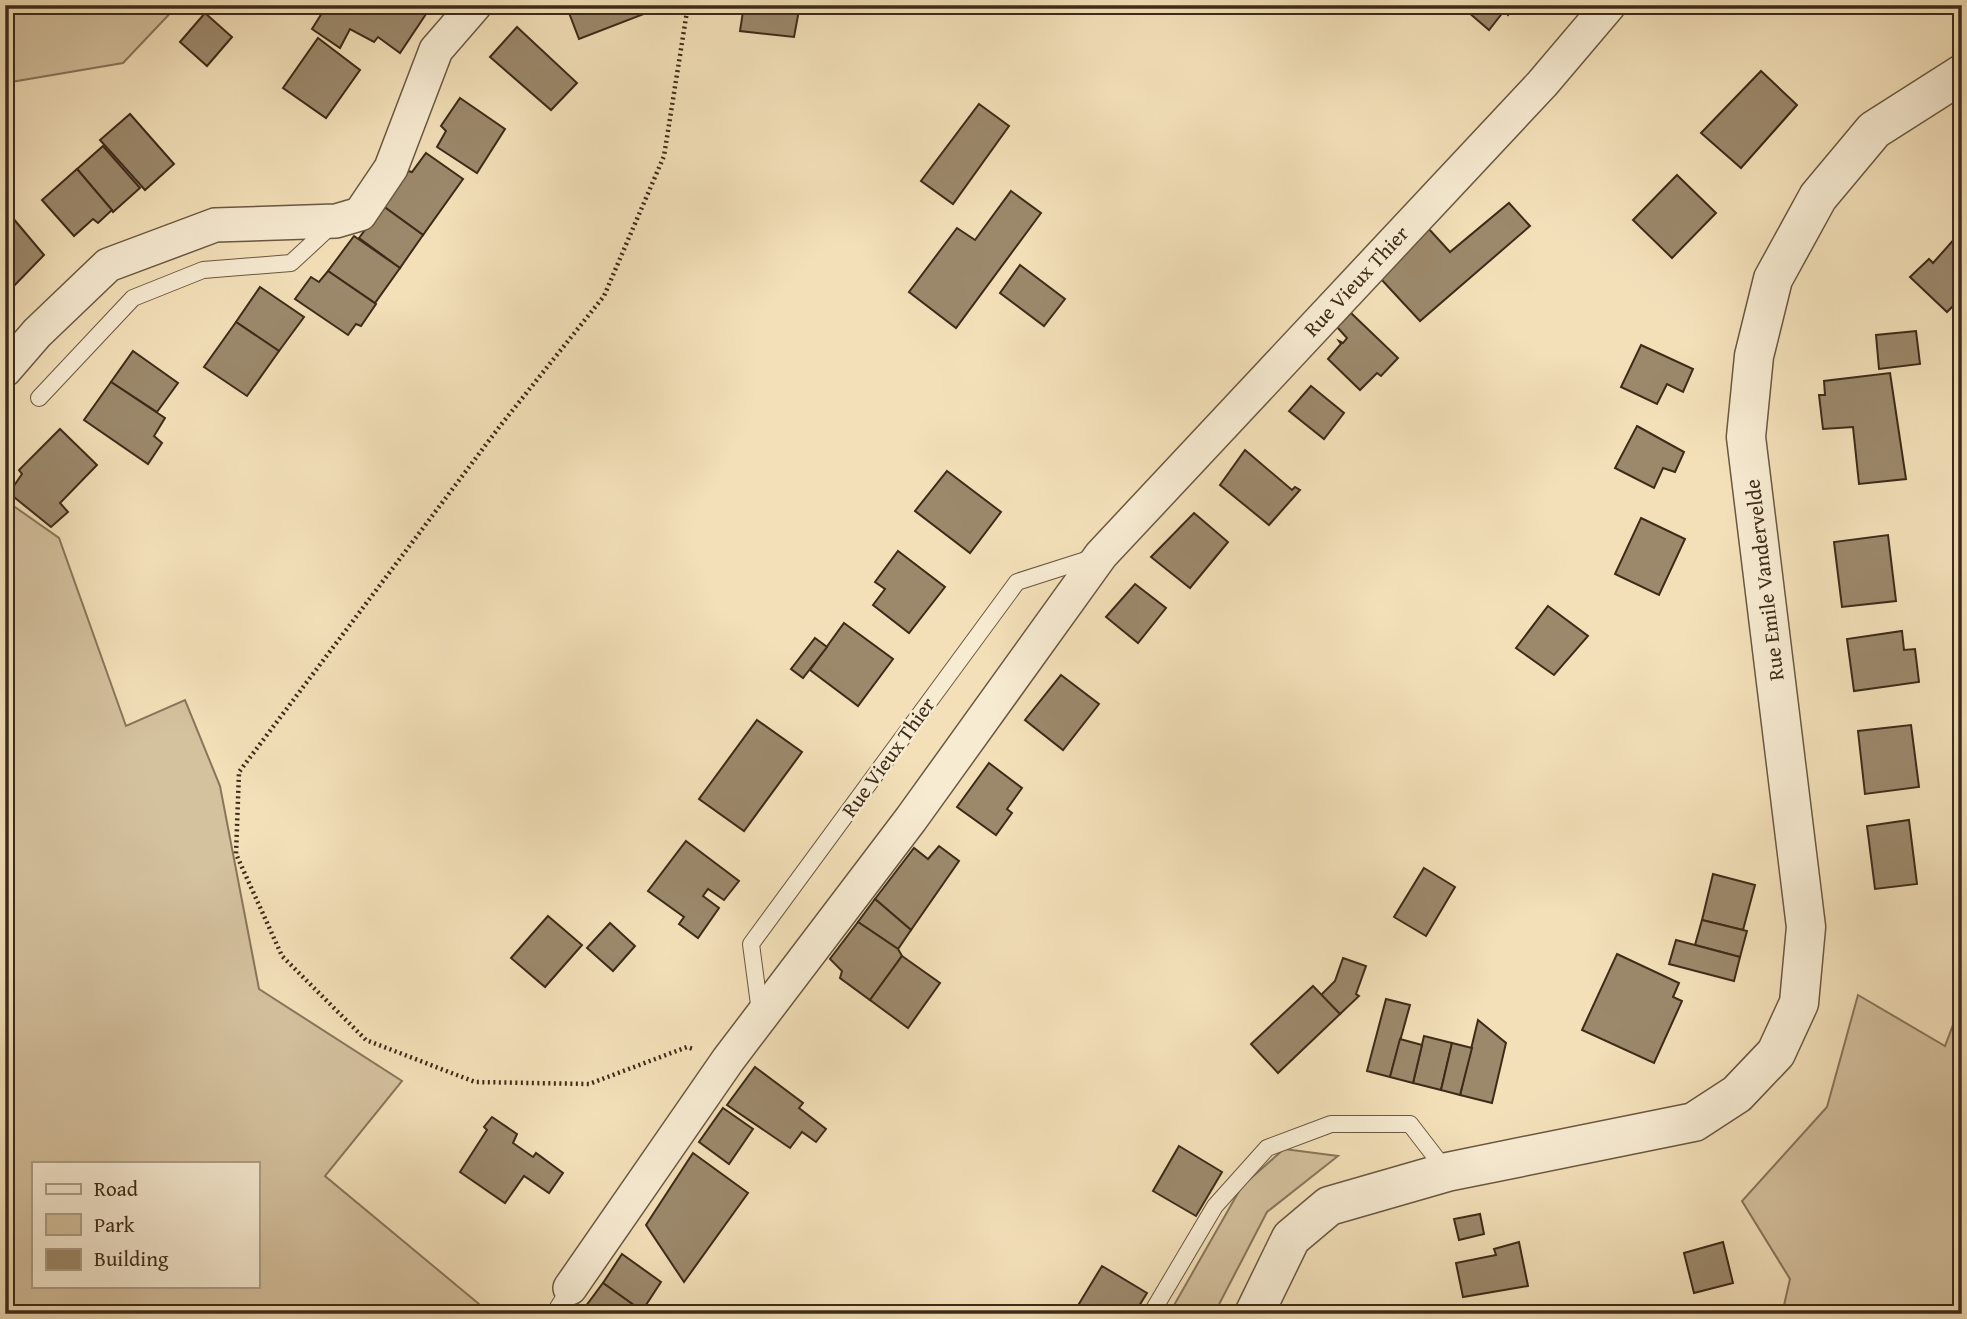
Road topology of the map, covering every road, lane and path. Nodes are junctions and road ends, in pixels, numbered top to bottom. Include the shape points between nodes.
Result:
1 (475, 5) edge
2 (688, 5) edge
3 (1609, 5) edge
4 (1962, 74) edge
5 (337, 221) junction
6 (5, 370) edge
7 (39, 398) dead end
8 (1101, 555) junction
9 (761, 1018) junction
10 (687, 1046) dead end
11 (1447, 1172) junction
12 (562, 1301) edge
13 (1151, 1314) edge
14 (1254, 1314) edge

1 - 5 street via 436,50 391,168 360,214
2 - 10 path via 664,156 604,296 239,772 236,854 282,957 366,1040 475,1082 589,1084
3 - 8 street, Rue Vieux Thier via 1542,84
4 - 11 street, Rue Emile Vandervelde via 1874,130 1818,197 1773,279 1754,356 1746,436 1806,927 1800,1003 1776,1053 1737,1094 1694,1122
5 - 6 street via 215,225 108,265
5 - 7 lane via 291,264 202,271 133,298
8 - 9 street, Rue Vieux Thier
8 - 9 lane, Rue Vieux Thier via 1017,582 751,944
9 - 12 street, Rue Vieux Thier via 727,1060
11 - 13 lane via 1410,1124 1331,1124 1267,1148 1215,1206
11 - 14 street via 1329,1206 1291,1238

